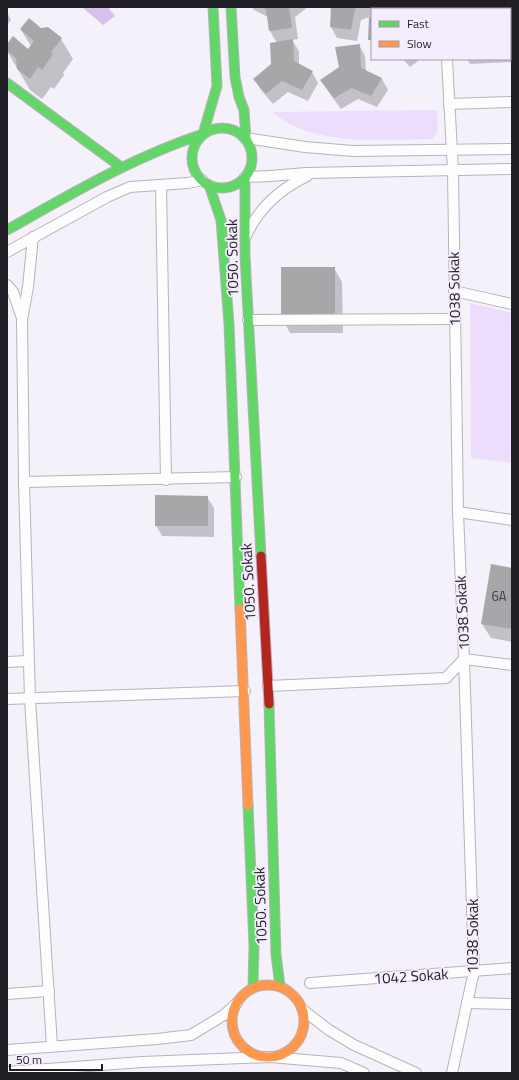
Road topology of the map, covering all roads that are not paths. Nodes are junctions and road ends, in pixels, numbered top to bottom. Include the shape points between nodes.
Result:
1 (213, 7) edge
2 (231, 7) edge
3 (447, 60) edge
4 (7, 83) edge
5 (512, 102) edge
6 (449, 104) junction
7 (203, 134) junction
8 (246, 138) junction
9 (512, 149) edge
10 (451, 150) junction
11 (120, 168) junction
12 (512, 169) edge
13 (452, 171) junction
14 (313, 173) junction
15 (245, 177) junction
16 (206, 182) junction
17 (161, 185) junction
18 (7, 230) edge
19 (33, 237) junction
20 (245, 238) junction
21 (7, 252) edge
22 (7, 285) edge
23 (454, 291) junction
24 (512, 304) edge
25 (455, 318) junction
26 (22, 320) junction
27 (248, 320) junction
28 (236, 477) junction
29 (166, 480) junction
30 (24, 482) junction
31 (458, 512) junction
32 (512, 520) edge
33 (464, 659) junction
34 (29, 661) junction
35 (7, 662) edge
36 (512, 665) edge
37 (268, 686) junction
38 (244, 691) junction
39 (7, 699) edge
40 (30, 699) junction
41 (512, 968) edge
42 (474, 971) junction
43 (310, 983) dead end
44 (280, 986) junction
45 (253, 988) junction
46 (49, 991) junction
47 (7, 994) edge
48 (237, 1003) junction
49 (468, 1003) junction
50 (512, 1004) edge
51 (303, 1010) junction
52 (52, 1046) junction
53 (7, 1050) edge
54 (270, 1057) junction
55 (66, 1070) edge
56 (7, 1072) edge
57 (364, 1073) edge
58 (416, 1073) edge
59 (452, 1073) edge

1 - 7 street via 217,86
2 - 8 street via 235,77 244,110
3 - 6 street, 1038 Sokak
4 - 11 street
5 - 6 street
6 - 10 street, 1038 Sokak
7 - 8 street via 224,128 234,130
7 - 11 street via 159,149
7 - 16 street via 193,150 192,160 195,169
8 - 10 street via 353,151
8 - 15 street via 252,153 252,163
9 - 10 street
10 - 13 street, 1038 Sokak
11 - 18 street
12 - 13 street
13 - 14 street
13 - 23 street, 1038 Sokak
14 - 15 street
14 - 20 street via 292,183 267,203 250,226
15 - 16 street via 235,185 226,187
15 - 20 street, 1050. Sokak
16 - 17 street
16 - 28 street, 1050. Sokak via 222,220
17 - 19 street via 130,188 118,192
17 - 29 street
19 - 21 street
19 - 26 street
20 - 27 street, 1050. Sokak
22 - 26 street via 13,292
23 - 24 street
23 - 25 street, 1038 Sokak
25 - 27 street
25 - 31 street, 1038 Sokak
26 - 30 street
27 - 37 street, 1050. Sokak
28 - 29 street
28 - 38 street, 1050. Sokak
29 - 30 street
30 - 34 street
31 - 32 street
31 - 33 street, 1038 Sokak
33 - 36 street
33 - 37 street via 446,678
33 - 42 street, 1038 Sokak
34 - 35 street
34 - 40 street
37 - 44 street, 1050. Sokak via 276,955
38 - 40 street
38 - 45 street, 1050. Sokak via 254,946
39 - 40 street
40 - 46 street
41 - 42 street, 1042 Sokak
42 - 43 street, 1042 Sokak
42 - 49 street, 1038 Sokak
44 - 45 street via 268,984
44 - 51 street via 291,992
45 - 48 street
46 - 47 street
46 - 52 street
48 - 52 street via 224,1016 191,1035
48 - 54 street via 232,1015 236,1038 253,1054
49 - 50 street
49 - 59 street, 1038 Sokak
51 - 54 street via 304,1025 295,1046 286,1053
51 - 58 street via 354,1045
52 - 53 street
54 - 55 street via 142,1062
54 - 57 street via 341,1064
55 - 56 street

